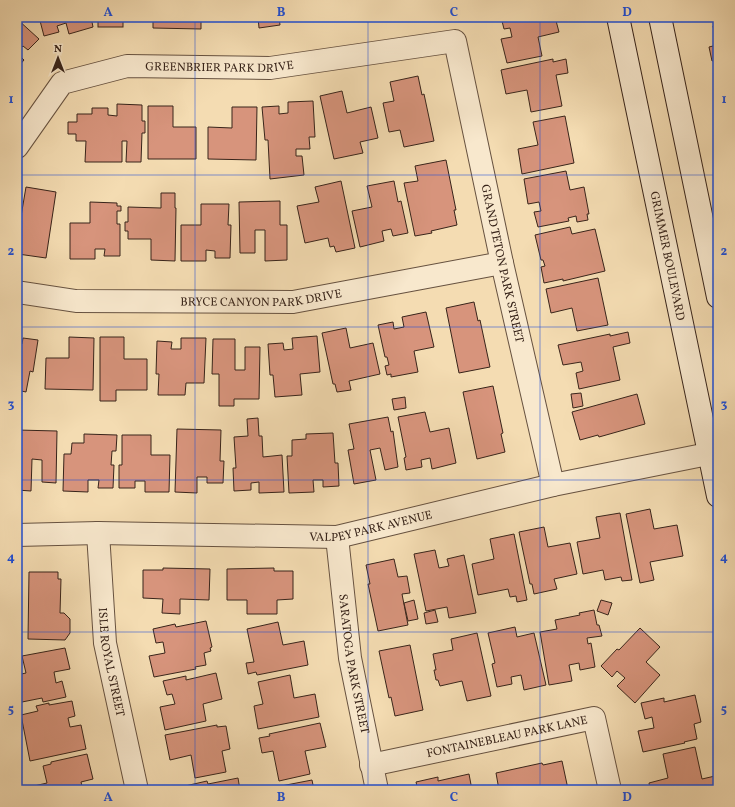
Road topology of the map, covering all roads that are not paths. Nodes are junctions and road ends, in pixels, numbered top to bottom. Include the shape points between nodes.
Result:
1 (618, 17) edge
2 (660, 17) edge
3 (455, 41) joint
4 (17, 147) edge
5 (502, 263) junction
6 (17, 292) edge
7 (718, 297) edge
8 (714, 452) edge
9 (553, 485) junction
10 (718, 496) edge
11 (98, 533) junction
12 (17, 535) edge
13 (337, 537) junction
14 (371, 765) junction
15 (137, 790) edge
16 (377, 790) edge
17 (610, 790) edge

1 - 8 street, GRIMMER BOULEVARD
2 - 7 street
3 - 4 street, GREENBRIER PARK DRIVE via 270,68 127,66 62,83
3 - 5 street, GRAND TETON PARK STREET
5 - 6 street, BRYCE CANYON PARK DRIVE via 293,302 76,300
5 - 9 street, GRAND TETON PARK STREET
8 - 9 street, VALPEY PARK AVENUE
8 - 10 street, GRIMMER BOULEVARD
9 - 13 street, VALPEY PARK AVENUE
11 - 12 street, VALPEY PARK AVENUE
11 - 13 street, VALPEY PARK AVENUE
11 - 15 street, ISLE ROYAL STREET via 105,643
13 - 14 street, SARATOGA PARK STREET via 350,658
14 - 16 street, SARATOGA PARK STREET
14 - 17 street, FONTAINEBLEAU PARK LANE via 594,718

